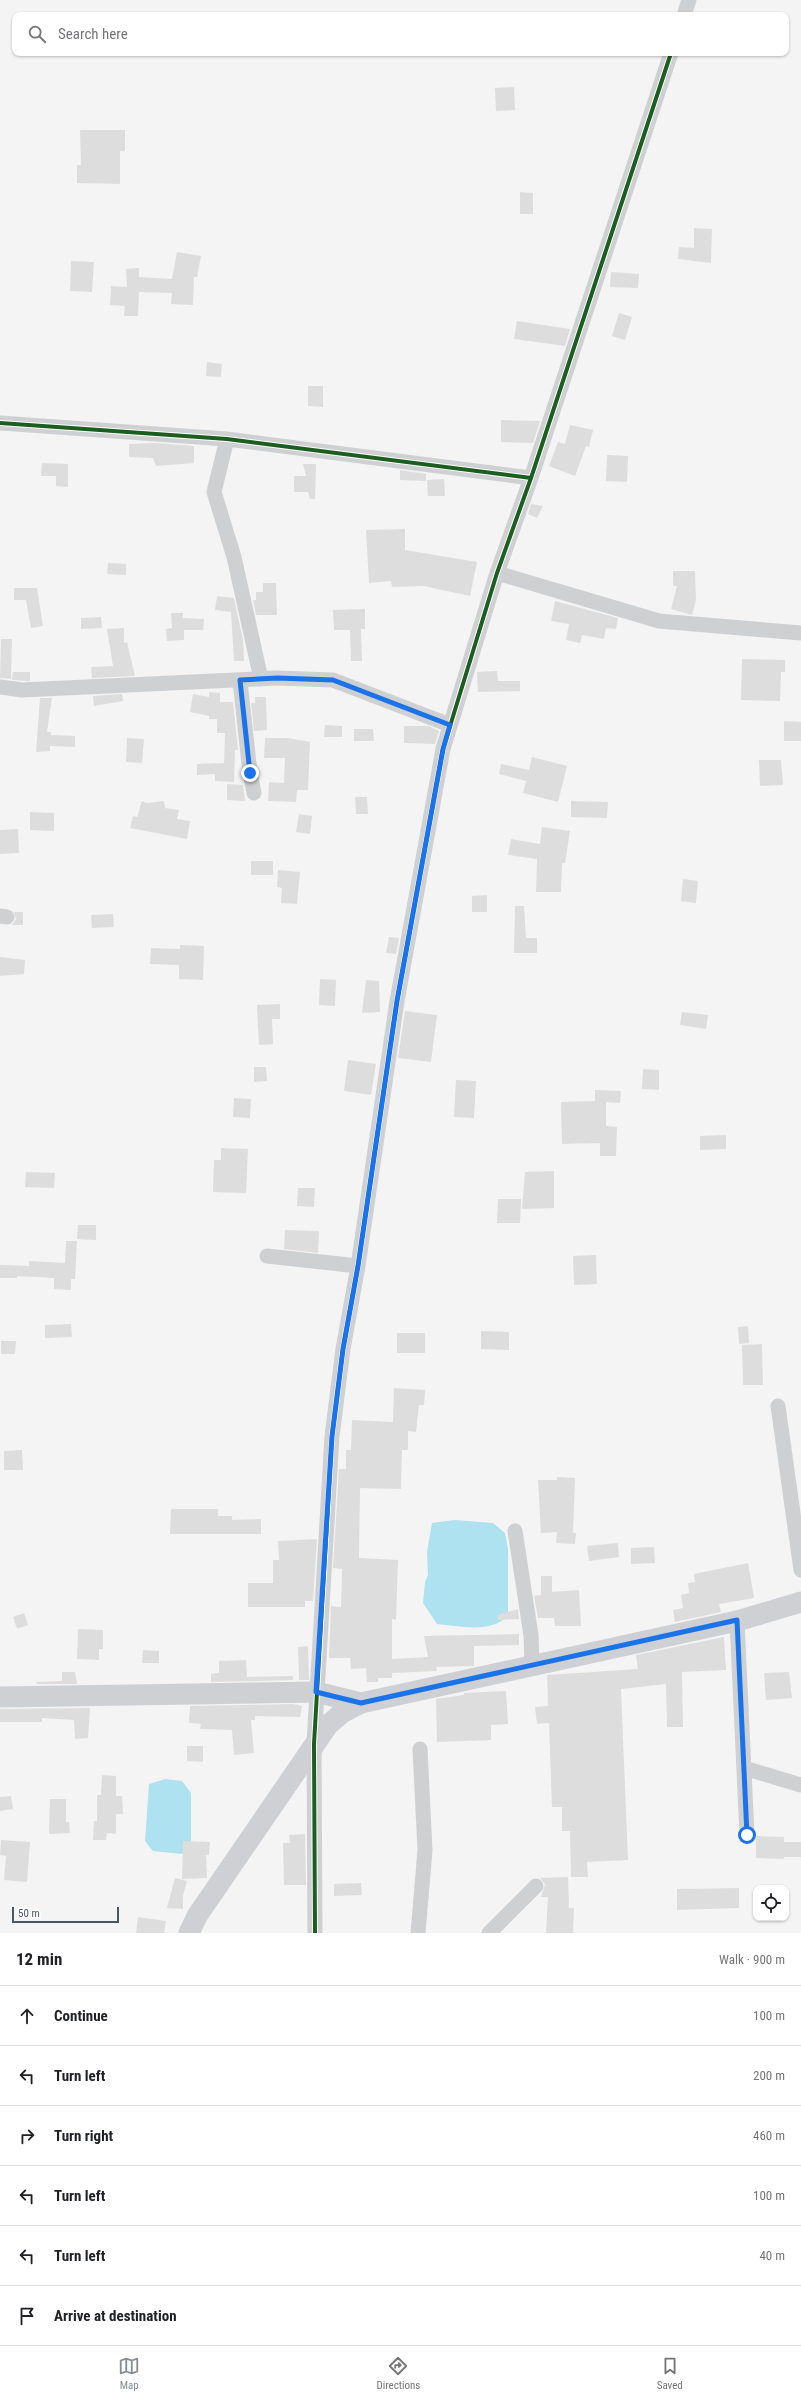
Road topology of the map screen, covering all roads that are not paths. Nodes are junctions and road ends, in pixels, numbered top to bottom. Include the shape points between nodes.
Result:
1 (689, 0) edge
2 (685, 12) edge
3 (670, 56) edge
4 (0, 423) edge
5 (227, 439) junction
6 (531, 478) junction
7 (497, 573) junction
8 (801, 633) edge
9 (261, 679) junction
10 (240, 680) junction
11 (0, 687) edge
12 (450, 725) junction
13 (254, 793) dead end
14 (267, 1256) dead end
15 (358, 1266) junction
16 (778, 1406) dead end
17 (515, 1531) dead end
18 (801, 1570) edge
19 (801, 1602) edge
20 (737, 1620) junction
21 (532, 1665) junction
22 (316, 1692) junction
23 (0, 1697) edge
24 (361, 1703) junction
25 (314, 1744) junction
26 (420, 1749) dead end
27 (744, 1768) junction
28 (801, 1785) edge
29 (747, 1835) dead end
30 (536, 1886) dead end
31 (189, 1933) edge
32 (315, 1933) edge
33 (418, 1933) edge
34 (489, 1933) edge

1 - 2 street
3 - 6 street
4 - 5 street
5 - 6 street
5 - 9 street via 214,492 234,557
6 - 7 street
7 - 8 street via 659,621
7 - 12 street
9 - 10 street
9 - 12 street via 333,680
10 - 11 street via 22,690
10 - 13 street
12 - 15 street via 443,749 397,1001
14 - 15 street
15 - 22 street via 343,1349 332,1436
16 - 18 street
17 - 21 street via 531,1635
19 - 20 main road
20 - 21 main road
20 - 27 street
21 - 24 main road
22 - 23 main road
22 - 24 main road
22 - 25 street
24 - 25 main road via 328,1725
25 - 31 main road via 197,1916
25 - 32 street
26 - 33 street via 425,1850
27 - 28 street
27 - 29 street
30 - 34 street

